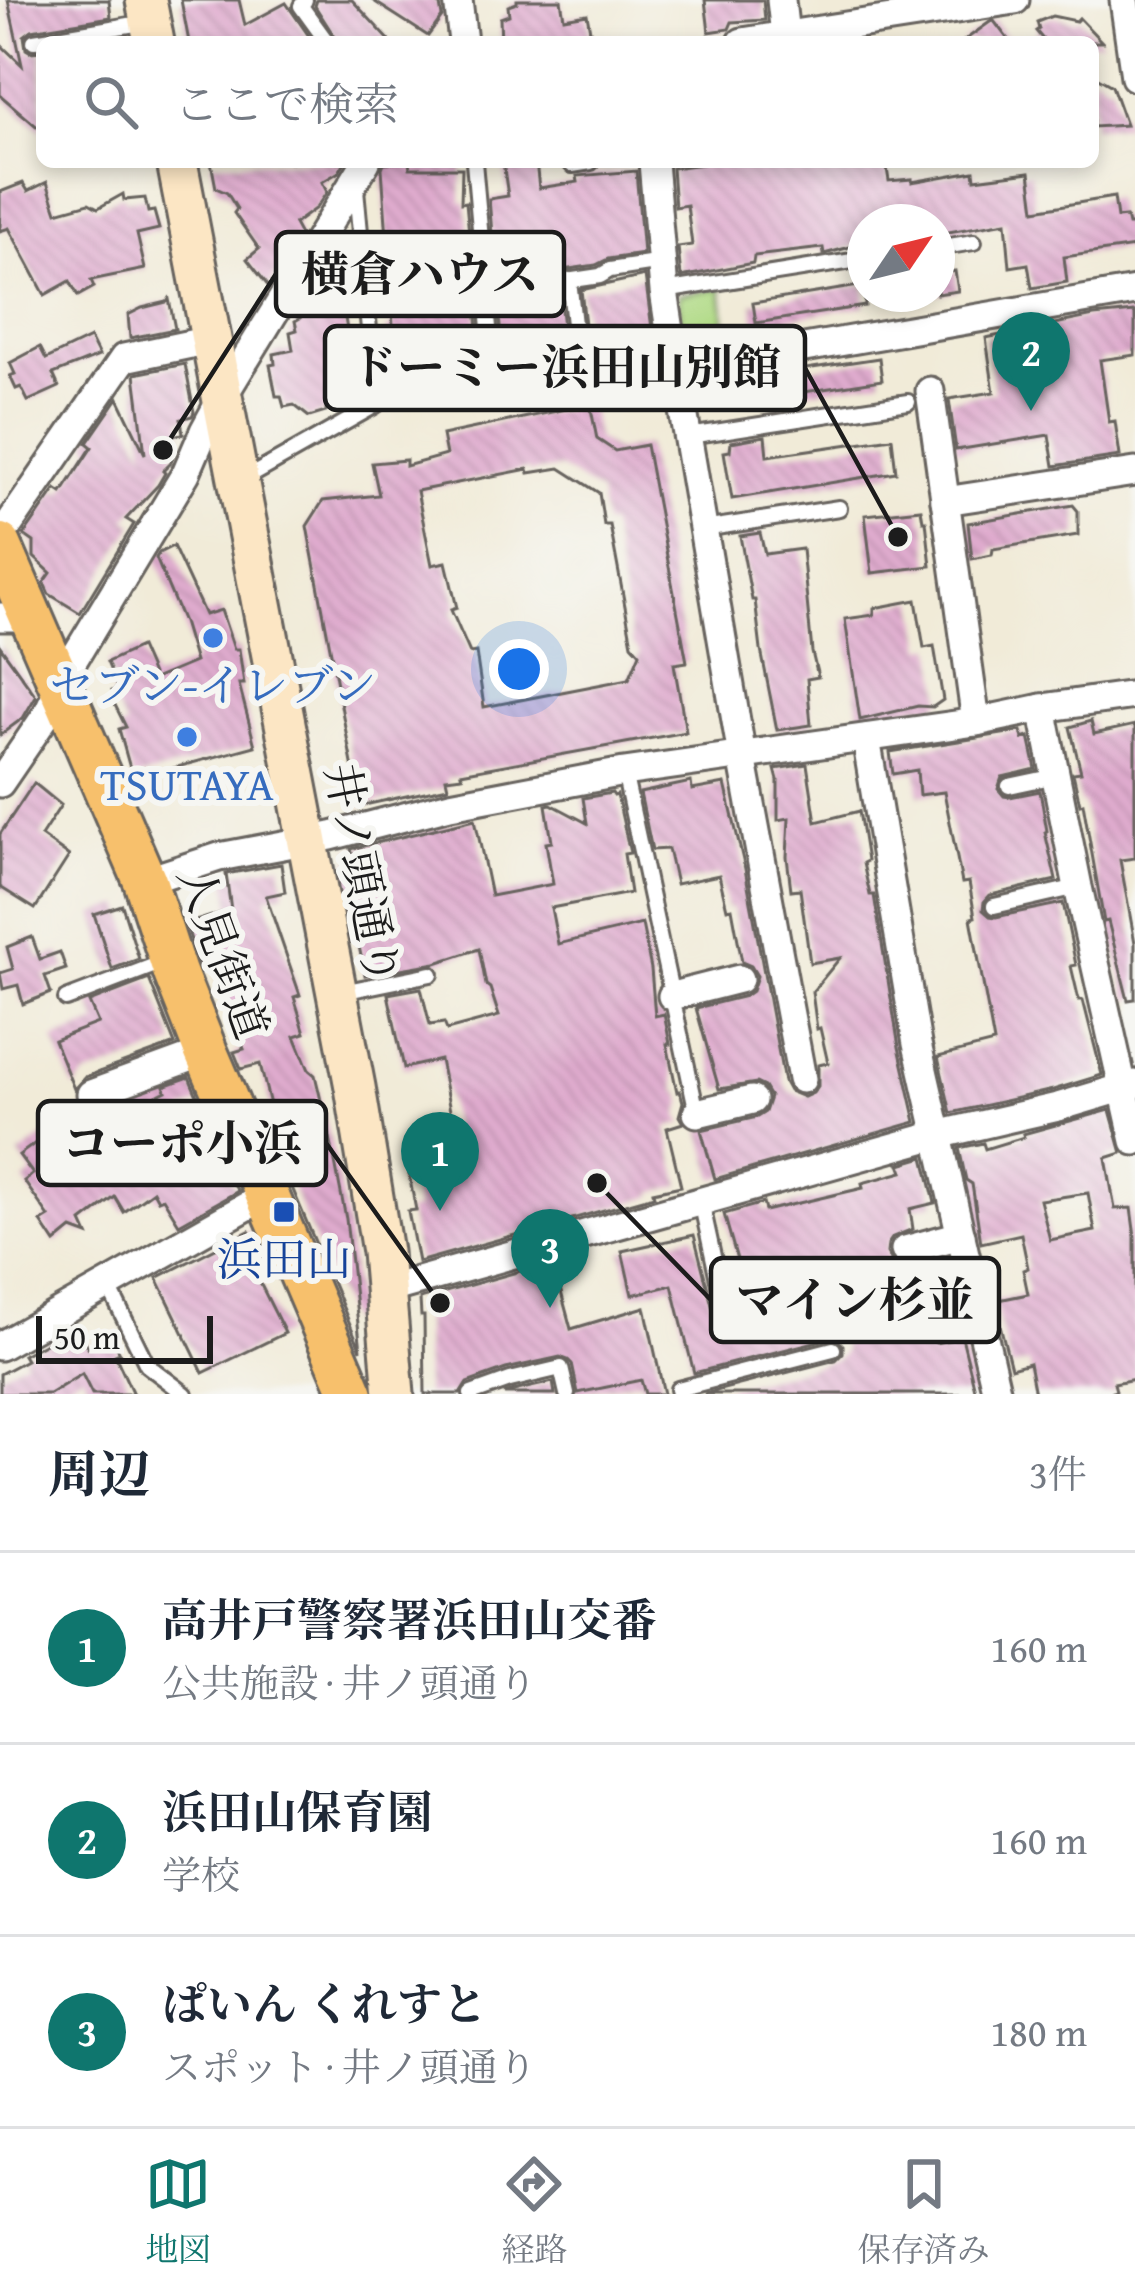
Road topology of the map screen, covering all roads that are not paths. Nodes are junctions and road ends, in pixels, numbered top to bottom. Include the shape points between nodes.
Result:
1 (305, 0) edge
2 (782, 0) edge
3 (1014, 0) edge
4 (1124, 0) edge
5 (949, 5) edge
6 (150, 21) edge
7 (785, 35) junction
8 (63, 36) edge
9 (323, 36) edge
10 (779, 36) edge
11 (826, 36) edge
12 (1135, 76) edge
13 (178, 168) edge
14 (475, 168) edge
15 (654, 168) edge
16 (361, 173) edge
17 (974, 242) dead end
18 (955, 245) edge
19 (662, 262) junction
20 (847, 262) edge
21 (569, 280) junction
22 (664, 291) junction
23 (1135, 291) edge
24 (486, 292) junction
25 (575, 332) dead end
26 (490, 339) dead end
27 (211, 340) junction
28 (676, 370) junction
29 (223, 396) junction
30 (919, 397) joint
31 (688, 436) junction
32 (1135, 472) edge
33 (239, 482) junction
34 (945, 501) junction
35 (838, 508) dead end
36 (704, 529) junction
37 (4, 535) edge
38 (15, 617) edge
39 (60, 686) junction
40 (1135, 695) edge
41 (1042, 709) junction
42 (976, 722) junction
43 (866, 738) junction
44 (742, 756) junction
45 (624, 772) junction
46 (1056, 776) junction
47 (0, 783) edge
48 (1009, 786) dead end
49 (308, 841) junction
50 (145, 881) junction
51 (1078, 887) junction
52 (994, 906) dead end
53 (171, 960) junction
54 (430, 974) dead end
55 (740, 979) dead end
56 (337, 993) junction
57 (672, 996) junction
58 (66, 999) dead end
59 (206, 1052) junction
60 (802, 1079) dead end
61 (1129, 1086) edge
62 (91, 1094) dead end
63 (752, 1100) dead end
64 (697, 1113) joint
65 (937, 1135) junction
66 (1135, 1142) edge
67 (265, 1196) junction
68 (700, 1201) junction
69 (961, 1235) junction
70 (905, 1250) dead end
71 (108, 1285) junction
72 (386, 1290) junction
73 (724, 1307) dead end
74 (979, 1314) junction
75 (939, 1325) dead end
76 (0, 1346) edge
77 (833, 1349) dead end
78 (185, 1394) edge
79 (352, 1394) edge
80 (394, 1394) edge
81 (471, 1394) edge
82 (567, 1394) edge
83 (679, 1394) edge
84 (998, 1394) edge

1 - 9 lane
2 - 7 street
3 - 5 street
4 - 12 street
5 - 11 street
6 - 8 lane
7 - 10 street
7 - 11 street
13 - 27 main road, 井ノ頭通り
14 - 24 lane
15 - 19 street
16 - 29 street
16 - 33 lane via 376,406
17 - 18 lane
19 - 21 lane
19 - 22 street
20 - 22 lane
21 - 24 lane
21 - 25 lane
22 - 28 street
23 - 28 street
24 - 26 lane
27 - 29 main road, 井ノ頭通り
27 - 37 street via 124,358
28 - 31 street
29 - 33 main road, 井ノ頭通り
29 - 39 street
30 - 31 lane
30 - 34 street
31 - 36 street
32 - 34 street
33 - 49 main road, 井ノ頭通り
34 - 42 street
35 - 36 lane
36 - 44 street
37 - 38 main road, 人見街道
38 - 39 main road, 人見街道
39 - 47 street
39 - 50 main road, 人見街道
40 - 41 street
41 - 42 street
41 - 46 street
42 - 43 street
43 - 44 street
43 - 65 street
44 - 45 street
44 - 60 street
45 - 49 street
45 - 57 lane
46 - 48 lane
46 - 51 street
49 - 50 street
49 - 56 main road, 井ノ頭通り
50 - 53 main road, 人見街道
51 - 52 lane
51 - 61 street
53 - 58 lane
53 - 59 main road, 人見街道
54 - 56 lane
55 - 57 street
56 - 72 main road, 井ノ頭通り
57 - 64 lane
59 - 62 street
59 - 67 main road, 人見街道
61 - 65 street
61 - 66 street
63 - 64 street
65 - 68 street
65 - 69 street
67 - 71 street
67 - 79 main road, 人見街道
68 - 72 street
68 - 73 lane
69 - 70 street
69 - 74 street
71 - 76 street
71 - 78 lane via 146,1365
72 - 80 main road, 井ノ頭通り
74 - 75 street
74 - 84 street
77 - 83 lane
81 - 82 lane via 561,1368

